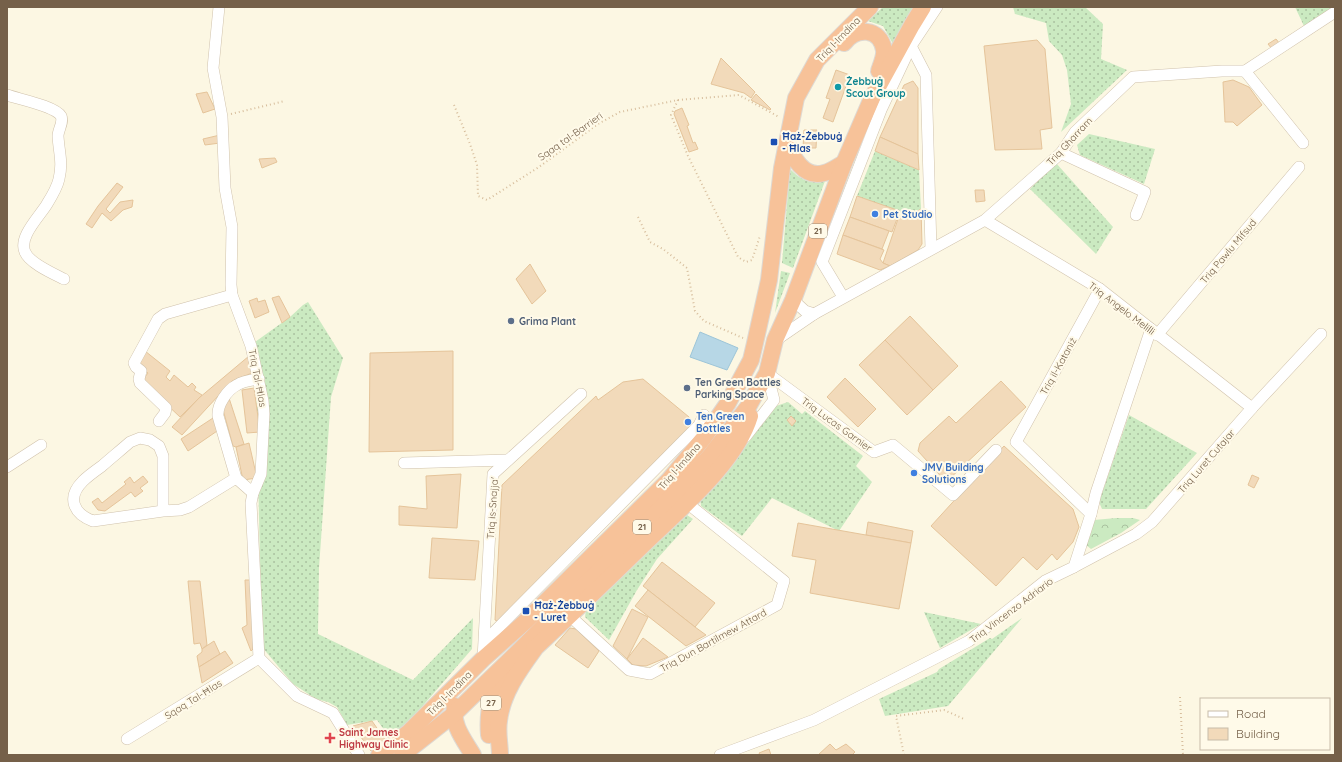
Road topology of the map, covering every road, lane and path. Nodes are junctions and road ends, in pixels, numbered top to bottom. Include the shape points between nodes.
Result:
1 (219, 7) edge
2 (870, 7) edge
3 (923, 7) edge
4 (937, 7) edge
5 (1335, 12) edge
6 (911, 46) junction
7 (1245, 71) junction
8 (7, 95) edge
9 (872, 98) junction
10 (678, 100) junction
11 (285, 101) dead end
12 (454, 105) dead end
13 (222, 117) junction
14 (790, 124) junction
15 (787, 142) junction
16 (1304, 143) dead end
17 (1061, 153) junction
18 (844, 163) junction
19 (1299, 168) dead end
20 (1136, 215) dead end
21 (638, 217) dead end
22 (776, 219) junction
23 (984, 220) junction
24 (931, 249) junction
25 (64, 279) dead end
26 (1100, 289) junction
27 (232, 296) junction
28 (843, 297) junction
29 (793, 300) junction
30 (814, 314) junction
31 (1154, 332) junction
32 (1321, 334) dead end
33 (775, 340) junction
34 (756, 343) junction
35 (767, 374) junction
36 (258, 379) junction
37 (759, 388) junction
38 (580, 394) dead end
39 (1252, 408) junction
40 (704, 415) dead end
41 (159, 421) dead end
42 (703, 439) junction
43 (684, 441) junction
44 (41, 445) dead end
45 (996, 450) dead end
46 (508, 460) junction
47 (727, 461) junction
48 (404, 463) dead end
49 (7, 467) edge
50 (236, 478) junction
51 (253, 493) junction
52 (687, 503) junction
53 (163, 511) junction
54 (1091, 514) junction
55 (1074, 567) junction
56 (554, 595) junction
57 (570, 616) junction
58 (488, 656) junction
59 (514, 656) junction
60 (259, 658) junction
61 (1180, 697) dead end
62 (454, 717) junction
63 (964, 719) dead end
64 (126, 739) dead end
65 (358, 755) edge
66 (379, 755) edge
67 (402, 755) edge
68 (473, 755) edge
69 (491, 755) edge
70 (500, 755) edge
71 (720, 755) edge
72 (904, 755) edge
73 (1183, 755) edge

1 - 13 street, Triq Tal-Ħlas via 213,68
2 - 14 highway, Triq l-Imdina / 21 via 817,60 796,98
3 - 9 highway, Triq l-Imdina / 21
4 - 6 street
5 - 7 street
6 - 24 street via 926,75
6 - 28 street via 881,110 822,262
7 - 16 street
7 - 17 street, Triq Għarram via 1133,77 1076,132
8 - 25 street via 48,107 61,116 58,136 62,160 59,179 23,246 29,259
9 - 14 highway via 884,51 881,40 871,32 860,31 847,39 818,75
9 - 18 highway, Triq l-Imdina / 21
10 - 12 path, Sqaq tal-Barrieri via 620,112 598,124 540,167 487,200 478,196 477,165
10 - 14 path, Sqaq tal-Barrieri via 740,95
10 - 22 path via 671,114 688,156 738,257 746,262 752,260 762,230
11 - 13 path
13 - 27 street, Triq Tal-Ħlas via 225,188 232,227
14 - 15 highway, Triq l-Imdina / 21
15 - 18 highway via 797,163 810,172 823,174
15 - 22 highway, Triq l-Imdina / 21
17 - 20 street via 1145,192
17 - 23 street, Triq Għarram
18 - 29 highway, Triq l-Imdina / 21
19 - 31 street, Triq Pawlu Mifsud
21 - 34 path via 650,242 663,248 687,268 694,310 704,321
22 - 34 highway, Triq l-Imdina / 21 via 769,280
23 - 24 street, Triq Għarram
23 - 26 street, Triq Angelo Melilli
24 - 28 street, Triq Għarram
26 - 31 street, Triq Angelo Melilli
26 - 54 street, Triq il-Kataniż via 1016,442
27 - 36 street, Triq Tal-Ħlas via 251,346
27 - 41 street via 165,314 158,319 134,363 141,371 140,383 166,408
28 - 30 street, Triq Għarram
29 - 30 street via 805,311
29 - 33 highway, Triq l-Imdina / 21
30 - 33 street, Triq Għarram
31 - 39 street, Triq Angelo Melilli
31 - 54 street via 1096,492
32 - 39 street, Triq Luret Cutajar
33 - 35 highway, Triq l-Imdina / 21
34 - 42 highway, Triq l-Imdina / 21 via 751,360 728,403
35 - 37 highway, Triq l-Imdina / 21
35 - 45 street, Triq Lucas Garnier via 874,452 893,445 953,495
35 - 47 street, Triq l-Imdina via 774,400
36 - 50 street via 235,386 218,406 218,416
36 - 51 street, Triq Tal-Ħlas via 264,401 264,414 261,474
37 - 47 highway via 748,425
37 - 59 highway, Triq l-Imdina / 21 via 733,428 699,468
38 - 46 street, Triq is-Snajja'
39 - 55 street, Triq Luret Cutajar via 1152,522 1124,541
40 - 43 street via 699,425
42 - 43 street
42 - 56 highway, Triq l-Imdina / 21 via 668,481
43 - 58 street via 492,634
44 - 49 street
46 - 48 street
46 - 58 street, Triq is-Snajja' via 493,474
47 - 52 highway
50 - 51 street
50 - 53 street via 189,506 180,510
51 - 60 street, Triq Tal-Ħlas
52 - 57 highway
52 - 57 street, Triq Dun Bartilmew Attard via 784,581 777,605 650,674 628,670
53 - 53 street via 94,521 84,518 77,511 73,501 82,482 130,442 140,438 150,440 159,446 163,456
54 - 55 street
55 - 71 street, Triq Vincenzo Adriario via 1045,582 969,641 814,720
56 - 58 highway, Triq l-Imdina / 21
56 - 62 highway via 470,682 458,698
57 - 70 highway via 536,647 518,670 498,721
58 - 66 highway, Triq l-Imdina via 409,732
59 - 62 highway, Triq l-Imdina / 21
59 - 69 highway, 27 via 502,675 491,702 488,719
60 - 64 street, Sqaq Tal-Ħlas
60 - 65 street via 297,696 333,713
61 - 73 path
62 - 67 highway, Triq l-Imdina / 21
62 - 68 highway
63 - 72 path via 944,710 896,716

